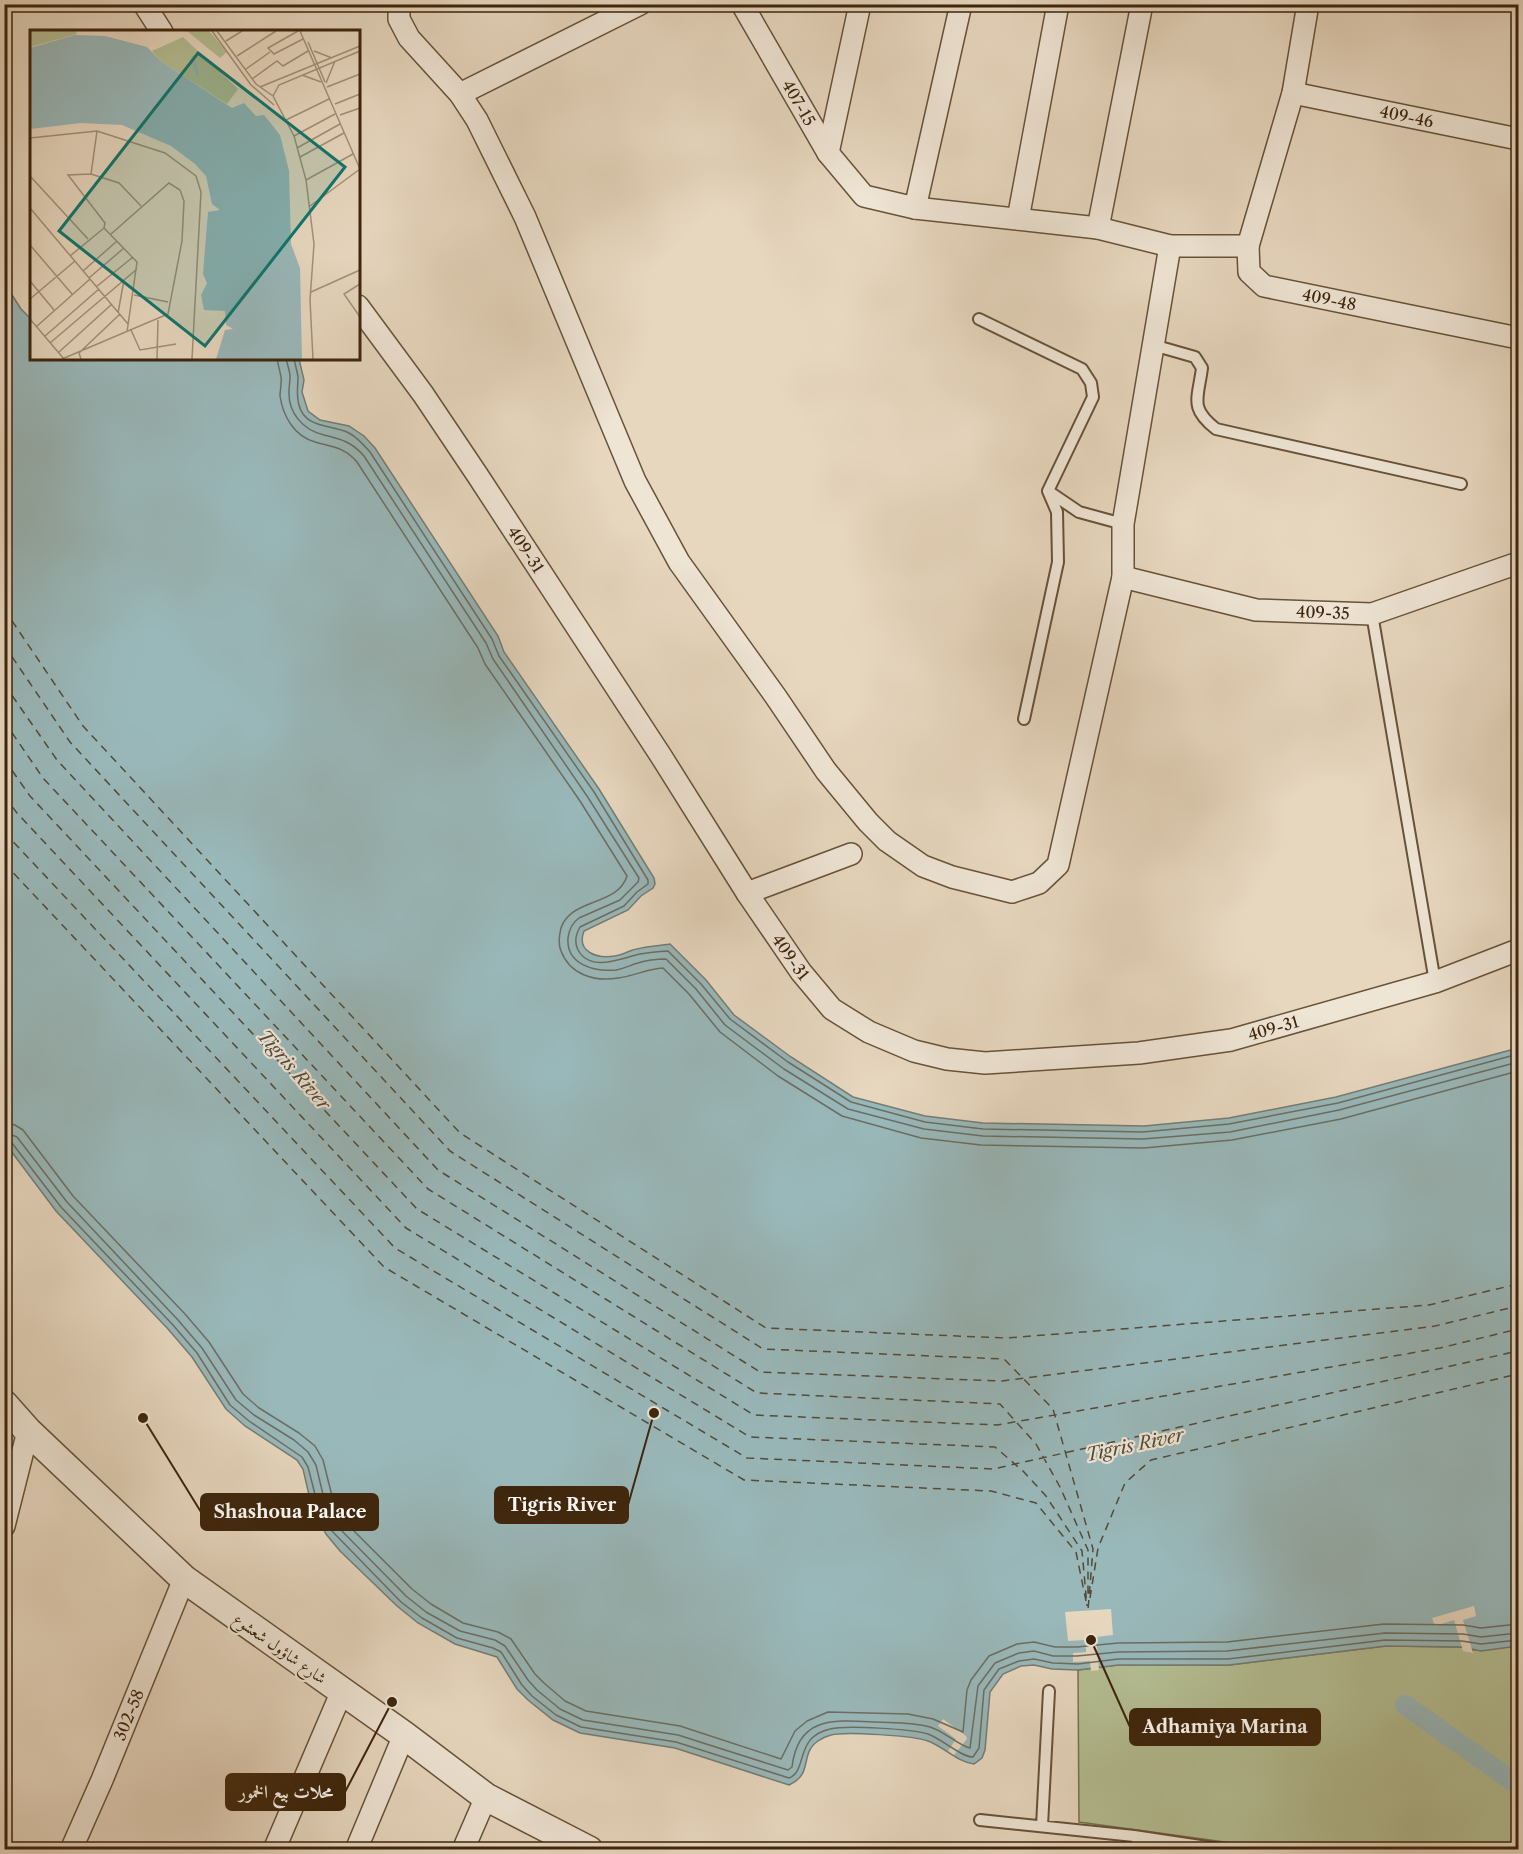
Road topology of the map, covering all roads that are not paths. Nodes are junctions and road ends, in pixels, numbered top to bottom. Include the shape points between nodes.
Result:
1 (144, 4) edge
2 (640, 4) edge
3 (741, 4) edge
4 (961, 4) edge
5 (1058, 4) edge
6 (1142, 4) edge
7 (1308, 4) edge
8 (856, 8) edge
9 (399, 12) edge
10 (161, 30) edge
11 (1293, 93) junction
12 (460, 94) junction
13 (1518, 138) edge
14 (828, 153) junction
15 (915, 208) junction
16 (1018, 219) junction
17 (1098, 228) junction
18 (1170, 246) junction
19 (1248, 246) junction
20 (360, 309) edge
21 (979, 319) dead end
22 (1518, 338) edge
23 (1154, 345) junction
24 (1461, 484) dead end
25 (1048, 491) junction
26 (1123, 524) junction
27 (1518, 563) edge
28 (1123, 577) junction
29 (1372, 614) junction
30 (1024, 719) dead end
31 (851, 854) dead end
32 (747, 893) junction
33 (1518, 950) edge
34 (1435, 982) junction
35 (4, 1404) edge
36 (27, 1431) junction
37 (4, 1526) edge
38 (184, 1579) junction
39 (342, 1691) junction
40 (1049, 1691) dead end
41 (404, 1735) junction
42 (486, 1797) junction
43 (980, 1820) dead end
44 (1042, 1826) junction
45 (1134, 1836) junction
46 (70, 1850) edge
47 (274, 1850) edge
48 (356, 1850) edge
49 (463, 1850) edge
50 (589, 1850) edge
51 (1145, 1850) edge
52 (1227, 1850) edge

1 - 10 street
2 - 12 street
3 - 14 street, 407-15
4 - 15 street
5 - 16 street
6 - 17 street
7 - 11 street
8 - 14 street
9 - 12 street via 409,38
11 - 13 street, 409-46
11 - 19 street
12 - 28 street via 525,217 635,481 679,562 826,771 886,841 923,866 1012,892 1039,883 1058,865
14 - 15 street, 407-15 via 864,196
15 - 16 street
16 - 17 street
17 - 18 street
18 - 19 street
18 - 23 street
19 - 22 street, 409-48 via 1249,272 1264,286
20 - 32 street, 409-31 via 472,467
21 - 25 lane via 1082,369 1091,383 1093,397
23 - 24 lane via 1195,357 1202,368 1197,410 1216,429
23 - 26 street
25 - 26 lane via 1079,512
25 - 30 lane via 1057,512 1058,562
26 - 28 street
27 - 29 street, 409-35
28 - 29 street, 409-35 via 1256,610
29 - 34 lane
31 - 32 street
32 - 34 street, 409-31 via 801,972 832,1009 878,1036 946,1059 985,1063 1139,1053 1231,1040
33 - 34 street, 409-31
35 - 36 street, شارع شاؤول شعشوع
36 - 37 street
36 - 38 street, شارع شاؤول شعشوع
38 - 39 street, شارع شاؤول شعشوع
38 - 46 street, 302-58
39 - 41 street, شارع شاؤول شعشوع
39 - 47 street
40 - 44 lane
41 - 42 street, شارع شاؤول شعشوع
41 - 48 street
42 - 49 street
42 - 50 street, شارع شاؤول شعشوع
43 - 44 lane
44 - 45 lane
45 - 51 lane
45 - 52 lane

